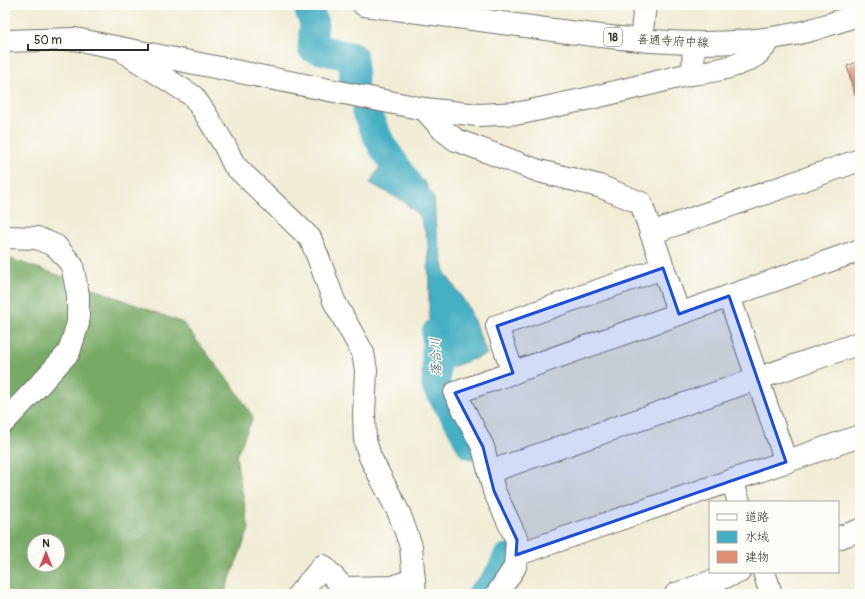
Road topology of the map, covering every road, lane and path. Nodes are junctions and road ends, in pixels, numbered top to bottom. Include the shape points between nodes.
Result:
1 (364, 5) edge
2 (645, 5) edge
3 (860, 14) edge
4 (772, 38) junction
5 (641, 40) junction
6 (5, 41) edge
7 (694, 43) junction
8 (117, 48) junction
9 (690, 74) junction
10 (424, 108) junction
11 (860, 160) edge
12 (651, 232) junction
13 (5, 237) edge
14 (860, 250) edge
15 (663, 268) junction
16 (729, 296) junction
17 (679, 314) junction
18 (860, 343) edge
19 (513, 372) junction
20 (758, 379) junction
21 (5, 420) edge
22 (860, 436) edge
23 (786, 462) junction
24 (489, 472) junction
25 (732, 481) junction
26 (739, 501) edge
27 (860, 530) edge
28 (839, 538) edge
29 (516, 556) junction
30 (736, 573) edge
31 (764, 573) edge
32 (415, 587) edge
33 (299, 594) edge
34 (497, 594) edge
35 (676, 594) edge
36 (771, 594) edge

1 - 5 street, 善通寺府中線 / 18
2 - 5 street
3 - 4 street, 善通寺府中線 / 18 via 810,30
4 - 7 street, 善通寺府中線 / 18 via 710,44
4 - 9 street via 756,56 738,64 710,72
5 - 7 street, 善通寺府中線 / 18
6 - 8 street via 75,39
7 - 9 street via 693,68
8 - 10 street
8 - 32 street via 193,96 206,113 234,165 310,238 334,301 363,353 366,370 365,440 370,456 399,513 410,546
9 - 10 street via 521,113 478,115
10 - 12 street via 442,129 456,140 539,171 599,186 641,203
11 - 12 street
12 - 15 street
13 - 21 street via 37,238 56,246 72,265 78,295 78,324 69,352
14 - 16 street
15 - 17 street
15 - 19 street via 497,326
16 - 17 street
16 - 20 street
17 - 19 street
18 - 20 street
19 - 24 street via 455,393 483,447
20 - 23 street
20 - 24 street
22 - 23 street
23 - 25 street
24 - 29 street via 494,491 517,540
25 - 26 street
25 - 29 street
27 - 28 street
29 - 34 street via 515,567
30 - 35 street
31 - 36 street
32 - 33 street via 344,588 323,566

